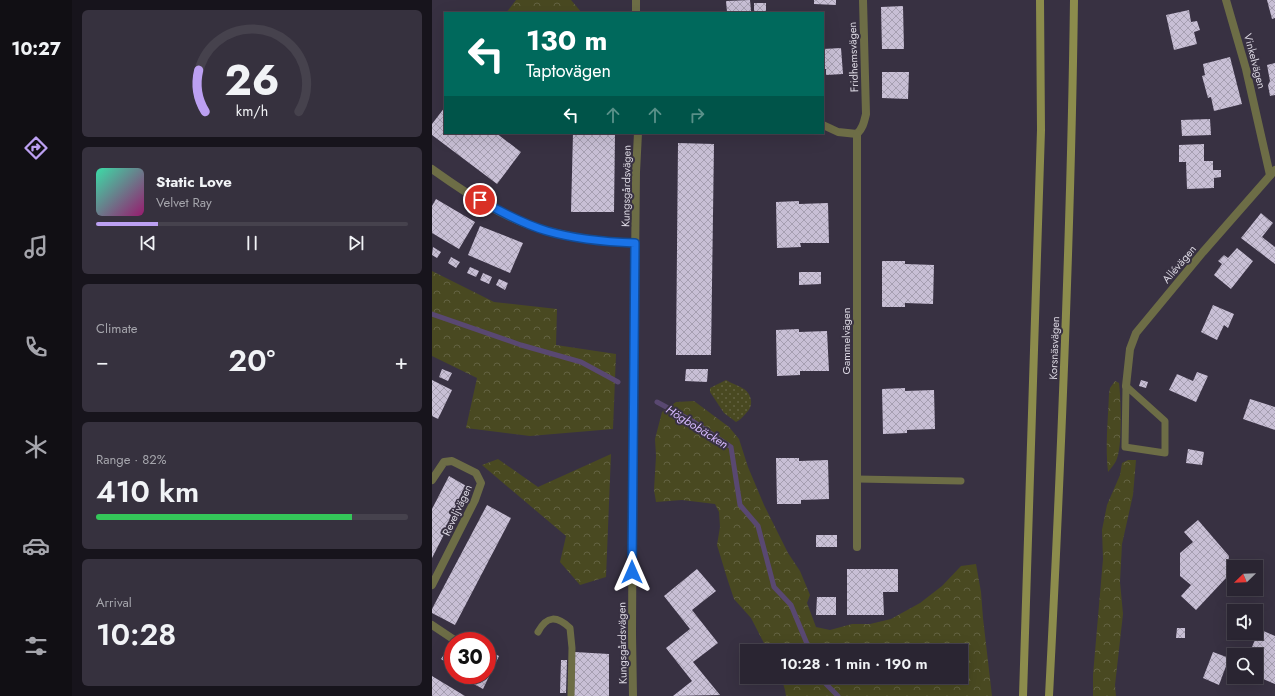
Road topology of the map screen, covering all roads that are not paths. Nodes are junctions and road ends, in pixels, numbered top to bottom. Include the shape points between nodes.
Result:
1 (636, 0) edge
2 (863, 0) edge
3 (1040, 0) edge
4 (1074, 0) edge
5 (1226, 0) edge
6 (636, 12) edge
7 (866, 114) joint
8 (824, 125) edge
9 (638, 134) edge
10 (857, 134) junction
11 (432, 169) edge
12 (1273, 172) edge
13 (635, 243) junction
14 (1126, 386) junction
15 (857, 479) junction
16 (432, 480) edge
17 (961, 481) dead end
18 (857, 547) dead end
19 (432, 585) edge
20 (432, 625) edge
21 (538, 632) dead end
22 (444, 633) edge
23 (571, 696) edge
24 (633, 696) edge
25 (1023, 696) edge
26 (1049, 696) edge

1 - 6 street
2 - 7 street, Fridhemsvägen
3 - 25 main road, Korsnäsvägen via 1041,130
4 - 26 main road, Korsnäsvägen via 1066,340
5 - 12 street, Vinkelvägen
7 - 10 street, Gammelvägen via 861,130
8 - 10 street via 838,132
9 - 13 street, Kungsgårdsvägen
10 - 15 street, Gammelvägen
11 - 13 street via 489,206 540,228 584,238
12 - 14 street, Allévägen via 1136,334 1130,349
13 - 24 street, Kungsgårdsvägen
14 - 14 lane via 1125,446 1165,453 1165,421
15 - 17 lane
15 - 18 street, Gammelvägen
16 - 19 street, Reveljvägen via 444,462 452,461 476,472 481,483
20 - 22 street
21 - 23 lane via 548,620 556,619 562,620 570,628

